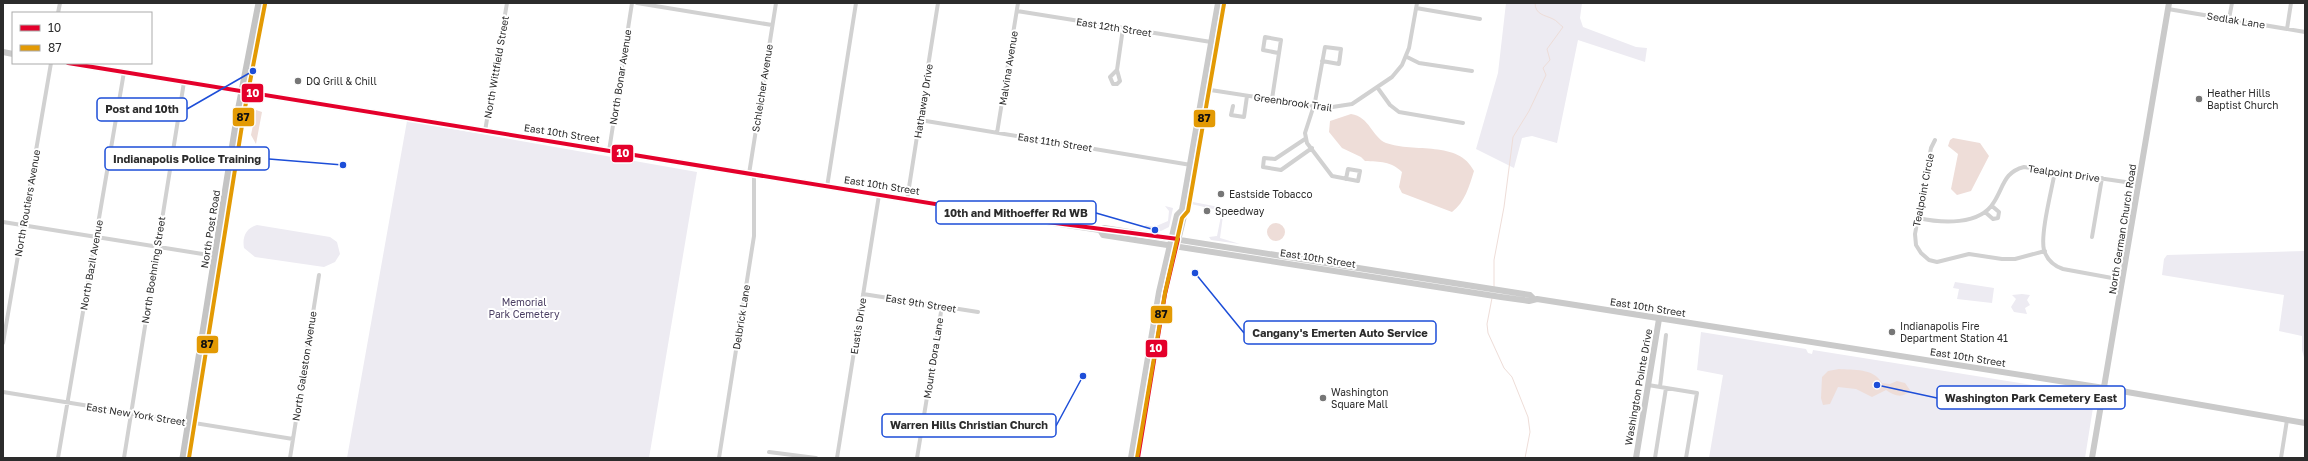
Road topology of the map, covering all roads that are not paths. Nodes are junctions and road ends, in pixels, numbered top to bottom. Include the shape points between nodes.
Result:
1 (259, 3) edge
2 (507, 3) edge
3 (632, 3) edge
4 (637, 3) edge
5 (776, 3) edge
6 (856, 3) edge
7 (938, 3) edge
8 (1018, 3) edge
9 (1218, 3) edge
10 (1417, 3) edge
11 (2232, 3) edge
12 (2291, 3) edge
13 (2168, 6) edge
14 (1416, 8) junction
15 (1017, 11) junction
16 (1480, 19) dead end
17 (2229, 19) junction
18 (772, 25) junction
19 (1123, 28) junction
20 (2287, 29) junction
21 (2305, 32) edge
22 (1211, 42) junction
23 (1278, 52) junction
24 (1406, 57) junction
25 (1322, 61) junction
26 (51, 64) edge
27 (74, 64) edge
28 (1117, 70) dead end
29 (1472, 71) dead end
30 (124, 72) junction
31 (184, 82) junction
32 (1377, 87) junction
33 (1204, 89) junction
34 (242, 91) junction
35 (1247, 96) junction
36 (1272, 99) junction
37 (1233, 106) dead end
38 (1314, 106) junction
39 (920, 120) junction
40 (1463, 123) dead end
41 (485, 131) junction
42 (997, 133) junction
43 (1306, 139) junction
44 (1935, 140) dead end
45 (1312, 148) junction
46 (609, 151) junction
47 (1191, 165) junction
48 (2055, 171) junction
49 (752, 174) junction
50 (2102, 178) junction
51 (1346, 179) dead end
52 (2139, 184) junction
53 (827, 186) junction
54 (879, 195) junction
55 (907, 200) junction
56 (1992, 206) junction
57 (1182, 210) junction
58 (1986, 212) junction
59 (1918, 218) junction
60 (3, 222) edge
61 (23, 225) junction
62 (1100, 230) junction
63 (95, 237) junction
64 (2092, 237) dead end
65 (1171, 238) junction
66 (1178, 239) junction
67 (1169, 245) junction
68 (1176, 246) junction
69 (157, 247) junction
70 (2045, 251) junction
71 (215, 256) junction
72 (319, 275) dead end
73 (2123, 280) junction
74 (1159, 290) junction
75 (1482, 291) junction
76 (863, 294) junction
77 (942, 306) junction
78 (978, 312) dead end
79 (1162, 312) junction
80 (1659, 319) junction
81 (1666, 335) dead end
82 (3, 343) edge
83 (1648, 385) junction
84 (1660, 387) junction
85 (1666, 388) junction
86 (2104, 388) junction
87 (3, 392) edge
88 (67, 403) junction
89 (131, 413) junction
90 (2288, 420) junction
91 (188, 422) junction
92 (2305, 423) edge
93 (292, 439) junction
94 (769, 452) dead end
95 (58, 458) edge
96 (124, 458) edge
97 (183, 458) edge
98 (290, 458) edge
99 (719, 458) edge
100 (816, 458) edge
101 (837, 458) edge
102 (917, 458) edge
103 (1131, 458) edge
104 (1138, 458) edge
105 (1636, 458) edge
106 (1655, 458) edge
107 (1686, 458) edge
108 (2092, 458) edge
109 (2281, 458) edge

1 - 34 main road, North Post Road
2 - 41 street, North Wittfield Street
3 - 46 street, North Bonar Avenue
4 - 18 street
5 - 18 street, Schleicher Avenue
6 - 53 street
7 - 39 street, Hathaway Drive
8 - 15 street, Malvina Avenue
9 - 22 main road
10 - 14 street
11 - 17 street
12 - 20 street
13 - 17 street, Sedlak Lane
13 - 52 main road, North German Church Road
14 - 16 street
14 - 24 street
15 - 19 street, East 12th Street
15 - 42 street, Malvina Avenue
17 - 20 street, Sedlak Lane
18 - 49 street, Schleicher Avenue
19 - 22 street, East 12th Street
19 - 28 street
20 - 21 street, Sedlak Lane
22 - 33 main road
23 - 23 street via 1281,40 1265,37 1263,50
23 - 36 street
24 - 29 street via 1419,63
24 - 32 street, Greenbrook Trail via 1396,73
25 - 25 street via 1325,47 1341,49 1339,64
25 - 38 street
26 - 61 street, North Routiers Avenue
27 - 30 main road, East 10th Street
30 - 31 main road, East 10th Street
30 - 63 street, North Bazil Avenue
31 - 34 main road, East 10th Street
31 - 69 street, North Boehning Street
32 - 38 street, Greenbrook Trail via 1360,100 1345,106
32 - 40 street via 1398,112
33 - 35 street, Greenbrook Trail
33 - 47 main road
34 - 41 main road, East 10th Street
34 - 71 main road, North Post Road
35 - 36 street, Greenbrook Trail
35 - 37 street via 1244,117 1231,115
36 - 38 street, Greenbrook Trail
38 - 43 street via 1305,129
39 - 42 street, East 11th Street
39 - 55 street, Hathaway Drive
41 - 46 main road, East 10th Street
42 - 47 street, East 11th Street
43 - 45 street
43 - 45 street via 1275,159 1264,158 1263,168 1281,170
44 - 59 street, Tealpoint Circle via 1931,148
45 - 51 street via 1329,173
46 - 49 main road, East 10th Street
47 - 57 main road
48 - 50 street, Tealpoint Drive
48 - 56 street, Tealpoint Drive via 2031,166 2016,169 2006,178
48 - 70 street via 2044,240
49 - 53 main road, East 10th Street
49 - 99 street, Delbrick Lane via 754,236
50 - 52 street, Tealpoint Drive
50 - 64 street
52 - 73 main road, North German Church Road
53 - 54 main road, East 10th Street
54 - 55 main road, East 10th Street
54 - 76 street, Eustis Drive
55 - 62 main road, East 10th Street
56 - 58 street, Tealpoint Drive
56 - 58 street via 1999,212 1998,218 1992,219
57 - 65 main road via 1177,215
57 - 66 main road via 1184,216
58 - 59 street, Tealpoint Drive via 1967,220 1939,221
59 - 70 street, Tealpoint Circle via 1915,241 1923,255 1937,262 1969,254 2015,259
60 - 61 street
61 - 63 street
61 - 82 street, North Routiers Avenue
62 - 65 main road, East 10th Street via 1104,228
62 - 67 main road, East 10th Street via 1103,235
63 - 69 street
63 - 88 street, North Bazil Avenue
65 - 66 main road, East 10th Street
65 - 67 main road
66 - 68 main road
66 - 75 main road, East 10th Street
67 - 68 main road, East 10th Street
67 - 74 main road
68 - 75 main road, East 10th Street
68 - 79 main road
69 - 71 street
69 - 89 street, North Boehning Street
70 - 73 street via 2050,262 2060,268
71 - 91 main road, North Post Road
72 - 93 street, North Galeston Avenue
73 - 86 main road, North German Church Road
74 - 79 main road via 1162,293
74 - 103 main road
75 - 80 main road, East 10th Street via 1530,295 1534,299
76 - 77 street, East 9th Street
76 - 101 street, Eustis Drive
77 - 78 street, East 9th Street
77 - 102 street, Mount Dora Lane
79 - 104 main road
80 - 83 main road, Washington Pointe Drive
80 - 86 main road, East 10th Street
81 - 84 street
83 - 84 street
83 - 105 main road, Washington Pointe Drive
84 - 85 street
85 - 106 street
85 - 107 street via 1697,393
86 - 90 main road, East 10th Street
86 - 108 main road, North German Church Road
87 - 88 street, East New York Street
88 - 89 street, East New York Street
88 - 95 street, North Bazil Avenue
89 - 91 street, East New York Street
89 - 96 street, North Boehning Street
90 - 92 main road, East 10th Street
90 - 109 street
91 - 93 street, East New York Street
91 - 97 main road, North Post Road
93 - 98 street, North Galeston Avenue
94 - 100 street

